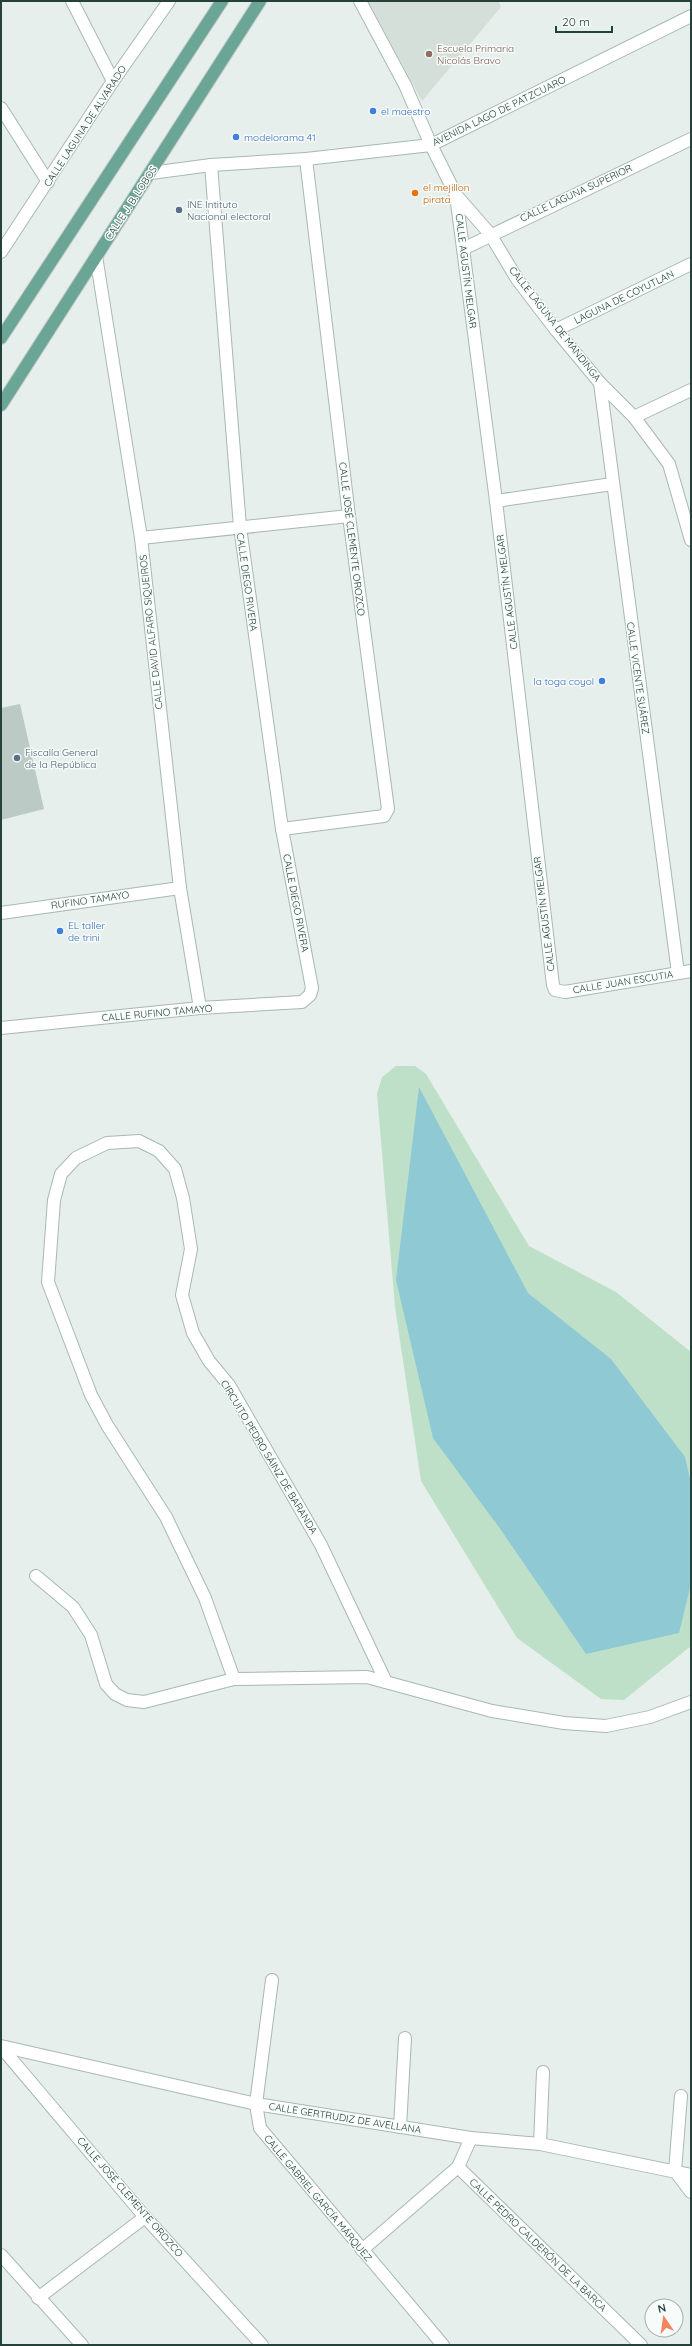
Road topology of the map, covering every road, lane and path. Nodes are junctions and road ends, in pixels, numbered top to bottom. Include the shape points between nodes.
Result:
1 (72, 1) edge
2 (169, 1) edge
3 (222, 1) edge
4 (260, 1) edge
5 (360, 1) edge
6 (691, 16) edge
7 (113, 82) junction
8 (1, 108) edge
9 (691, 139) edge
10 (431, 145) junction
11 (306, 158) junction
12 (211, 165) junction
13 (151, 173) junction
14 (48, 182) junction
15 (456, 195) junction
16 (490, 234) junction
17 (463, 249) junction
18 (1, 252) edge
19 (96, 256) junction
20 (691, 264) edge
21 (556, 330) junction
22 (1, 338) edge
23 (600, 383) junction
24 (691, 390) edge
25 (1, 405) edge
26 (634, 417) junction
27 (612, 484) junction
28 (496, 501) junction
29 (348, 516) junction
30 (240, 527) junction
31 (140, 538) junction
32 (691, 540) edge
33 (282, 829) junction
34 (180, 888) junction
35 (1, 913) edge
36 (691, 971) edge
37 (678, 973) junction
38 (555, 990) joint
39 (310, 995) joint
40 (200, 1008) junction
41 (1, 1028) edge
42 (36, 1576) dead end
43 (234, 1679) junction
44 (386, 1682) junction
45 (691, 1702) edge
46 (272, 1980) dead end
47 (405, 2038) dead end
48 (1, 2047) edge
49 (543, 2072) dead end
50 (682, 2096) dead end
51 (256, 2104) junction
52 (400, 2127) junction
53 (471, 2138) junction
54 (540, 2144) junction
55 (458, 2167) junction
56 (675, 2171) junction
57 (691, 2174) edge
58 (691, 2192) edge
59 (145, 2217) junction
60 (362, 2250) junction
61 (1, 2255) edge
62 (38, 2298) junction
63 (82, 2345) edge
64 (262, 2345) edge
65 (443, 2345) edge
66 (641, 2345) edge

1 - 7 street
2 - 7 street, CALLE LAGUNA DE ALVARADO
3 - 22 main road
4 - 13 main road, CALLE J. B. LOBOS
5 - 10 street, CALLE LAGUNA DE MANDINGA via 405,85
6 - 10 street, AVENIDA LAGO DE PATZCUARO
7 - 14 street, CALLE LAGUNA DE ALVARADO
8 - 14 street
9 - 16 street, CALLE LAGUNA SUPERIOR
10 - 11 street, AVENIDA LAGO DE PATZCUARO
10 - 15 street, CALLE LAGUNA DE MANDINGA
11 - 12 street, AVENIDA LAGO DE PATZCUARO
11 - 29 street, CALLE JOSÉ CLEMENTE OROZCO
12 - 13 street, AVENIDA LAGO DE PATZCUARO
12 - 30 street, CALLE DIEGO RIVERA
13 - 19 main road, CALLE J. B. LOBOS
14 - 18 street, CALLE LAGUNA DE ALVARADO
15 - 16 street, CALLE LAGUNA DE MANDINGA
15 - 17 street, CALLE AGUSTÍN MELGAR
16 - 17 street, CALLE LAGUNA SUPERIOR
16 - 21 street, CALLE LAGUNA DE MANDINGA via 516,279
17 - 28 street, CALLE AGUSTÍN MELGAR
19 - 25 main road, CALLE J. B. LOBOS
19 - 31 street, CALLE DAVID ALFARO SIQUEIROS
20 - 21 street, LAGUNA DE COYUTLAN
21 - 23 street, CALLE LAGUNA DE MANDINGA
23 - 26 street, CALLE LAGUNA DE MANDINGA
23 - 27 street, CALLE VICENTE SUÁREZ
24 - 26 street
26 - 32 street, CALLE LAGUNA DE MANDINGA via 669,464
27 - 28 street
27 - 37 street, CALLE VICENTE SUÁREZ
28 - 38 street, CALLE AGUSTÍN MELGAR
29 - 30 street
29 - 33 street, CALLE JOSÉ CLEMENTE OROZCO via 388,809 384,816
30 - 31 street
30 - 33 street, CALLE DIEGO RIVERA
31 - 34 street, CALLE DAVID ALFARO SIQUEIROS
33 - 39 street, CALLE DIEGO RIVERA via 312,988
34 - 35 street, RUFINO TAMAYO
34 - 40 street, CALLE DAVID ALFARO SIQUEIROS
36 - 37 street, CALLE JUAN ESCUTIA
37 - 38 street, CALLE JUAN ESCUTIA via 565,992
39 - 40 street, CALLE RUFINO TAMAYO via 302,1002
40 - 41 street, CALLE RUFINO TAMAYO
42 - 43 street via 73,1607 91,1635 106,1684 114,1694 127,1700 144,1702
43 - 44 street via 367,1677
43 - 44 street, CIRCUITO PEDRO SÁINZ DE BARANDA via 204,1598 166,1517 107,1426 92,1395 48,1282 54,1200 61,1174 76,1158 107,1143 139,1141 159,1151 175,1169 191,1249 182,1295 193,1334 209,1361 229,1385 321,1544
44 - 45 street via 492,1712 564,1723 599,1725 650,1717
46 - 51 street, CALLE GABRIEL GARCÍA MÁRQUEZ
47 - 52 street
48 - 51 street, CALLE GERTRUDIZ DE AVELLANA
48 - 59 street, CALLE JOSÉ CLEMENTE OROZCO
49 - 54 street
50 - 56 street
51 - 52 street, CALLE GERTRUDIZ DE AVELLANA
51 - 60 street, CALLE GABRIEL GARCÍA MÁRQUEZ via 260,2128 270,2143
52 - 53 street, CALLE GERTRUDIZ DE AVELLANA
53 - 54 street, CALLE GERTRUDIZ DE AVELLANA
53 - 55 street
54 - 56 street, CALLE GERTRUDIZ DE AVELLANA
55 - 60 street
55 - 66 street, CALLE PEDRO CALDERÓN DE LA BARCA
56 - 57 street, CALLE GERTRUDIZ DE AVELLANA
56 - 58 street
59 - 62 street
59 - 64 street, CALLE JOSÉ CLEMENTE OROZCO
60 - 65 street, CALLE GABRIEL GARCÍA MÁRQUEZ
61 - 62 street
62 - 63 street

